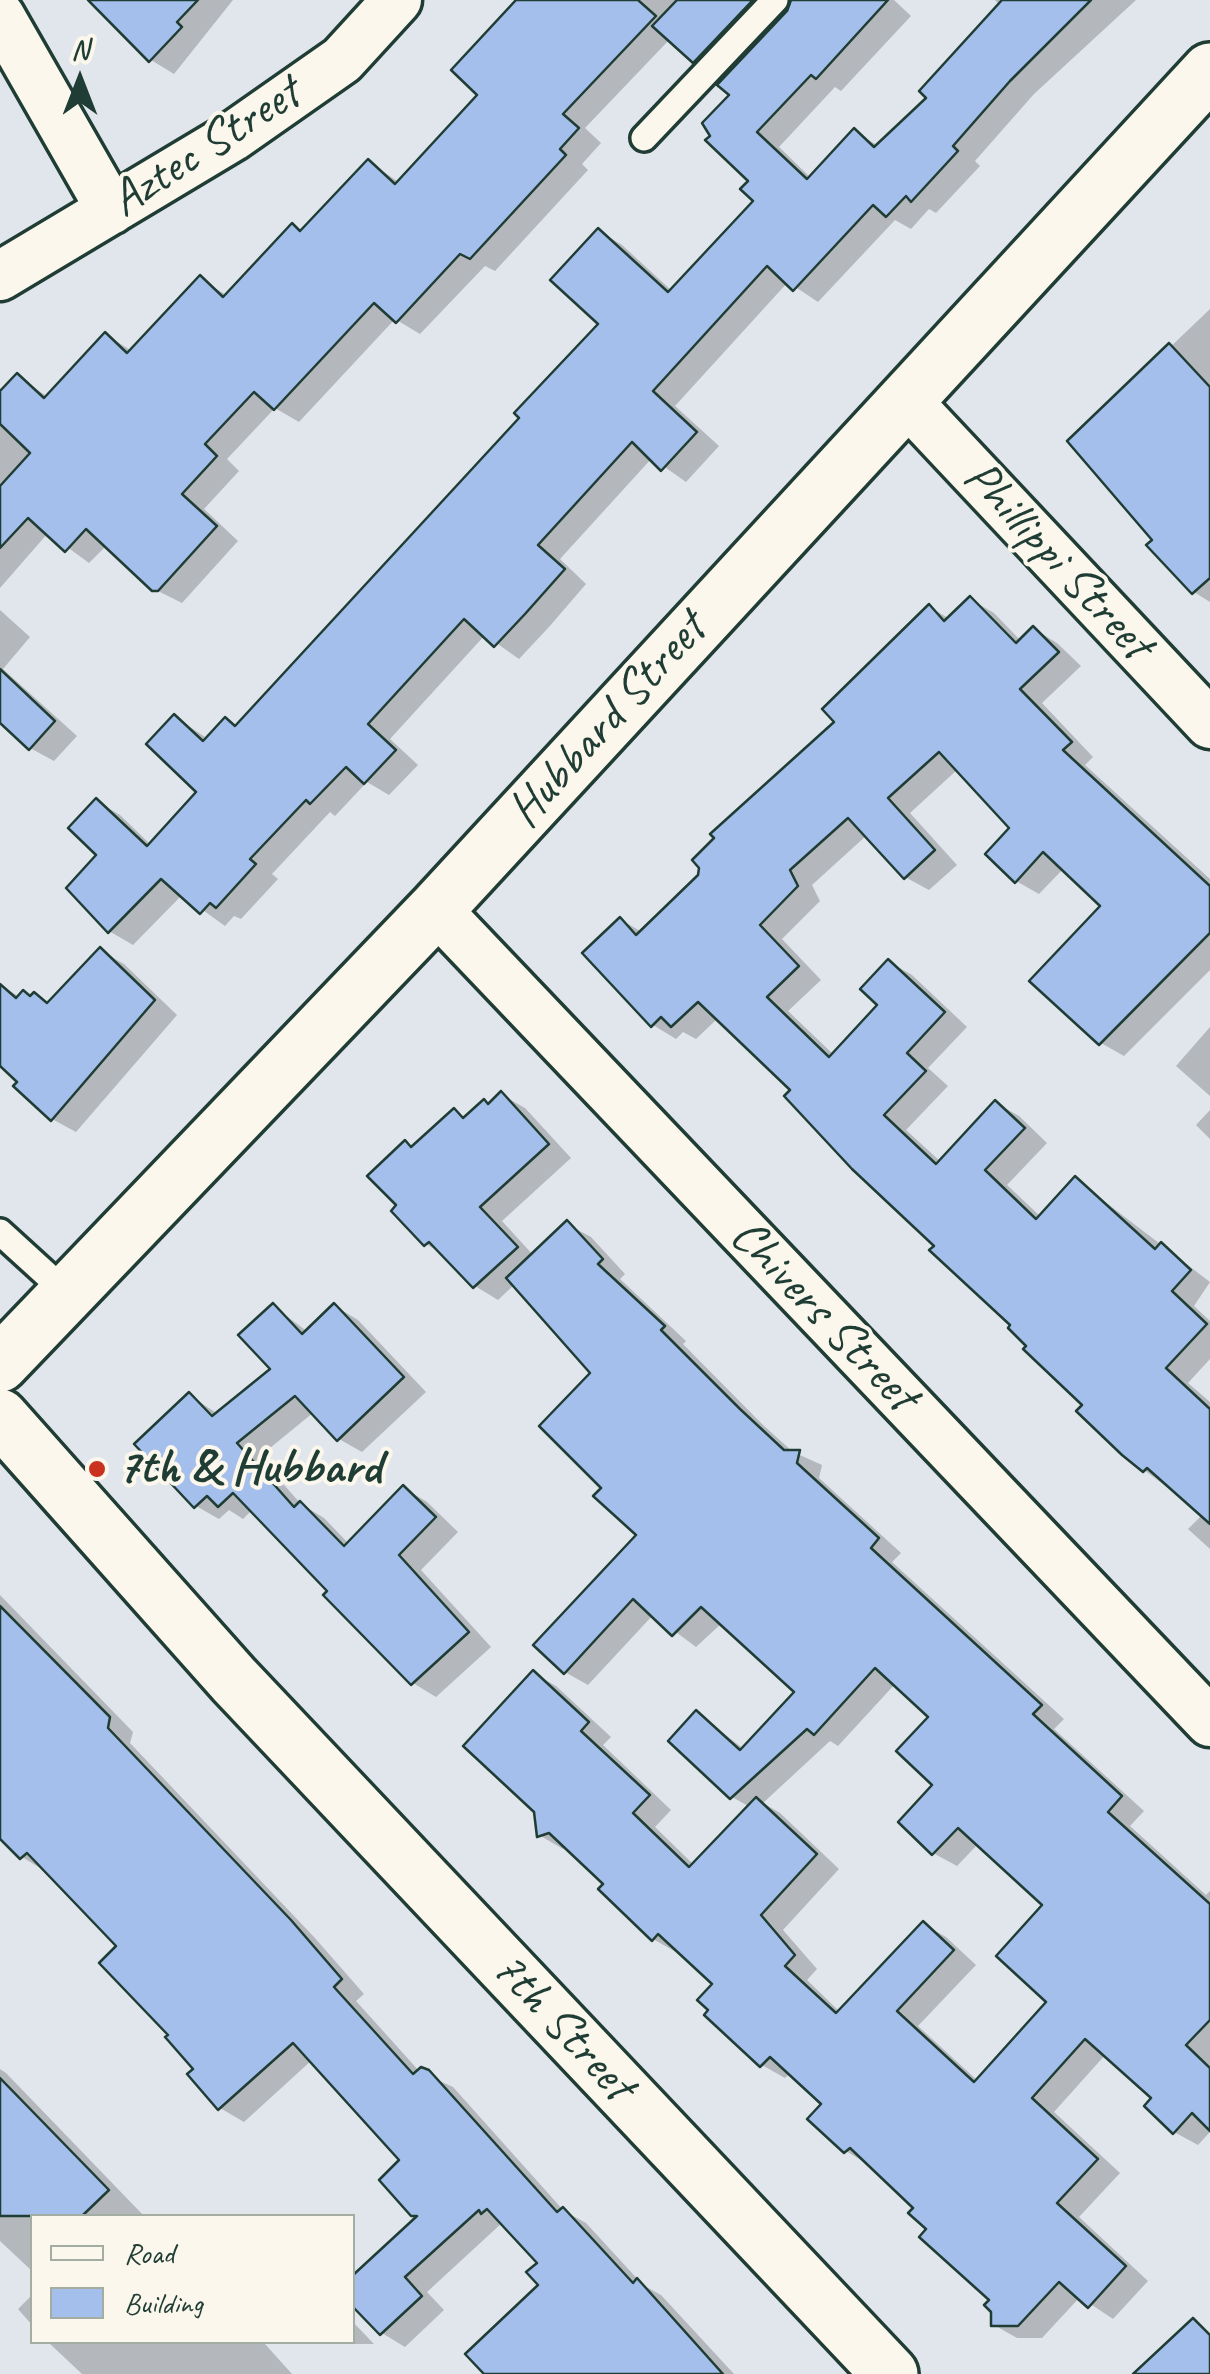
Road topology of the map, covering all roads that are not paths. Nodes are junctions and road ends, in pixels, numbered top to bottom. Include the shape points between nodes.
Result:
1 (397, 0) edge
2 (775, 0) edge
3 (0, 16) edge
4 (1210, 70) edge
5 (644, 138) dead end
6 (112, 210) junction
7 (0, 276) edge
8 (904, 398) junction
9 (1210, 724) edge
10 (436, 909) junction
11 (0, 1232) edge
12 (68, 1294) junction
13 (0, 1364) edge
14 (0, 1417) edge
15 (1210, 1722) edge
16 (890, 2374) edge

1 - 6 street, Aztec Street via 342,60 232,138
2 - 5 lane
3 - 6 street
4 - 8 main road, Hubbard Street
6 - 7 street, Aztec Street
8 - 9 street, Phillippi Street
8 - 10 main road, Hubbard Street
10 - 12 main road, Hubbard Street
10 - 15 street, Chivers Street
11 - 12 lane
12 - 13 main road, Hubbard Street
14 - 16 main road, 7th Street via 234,1680

